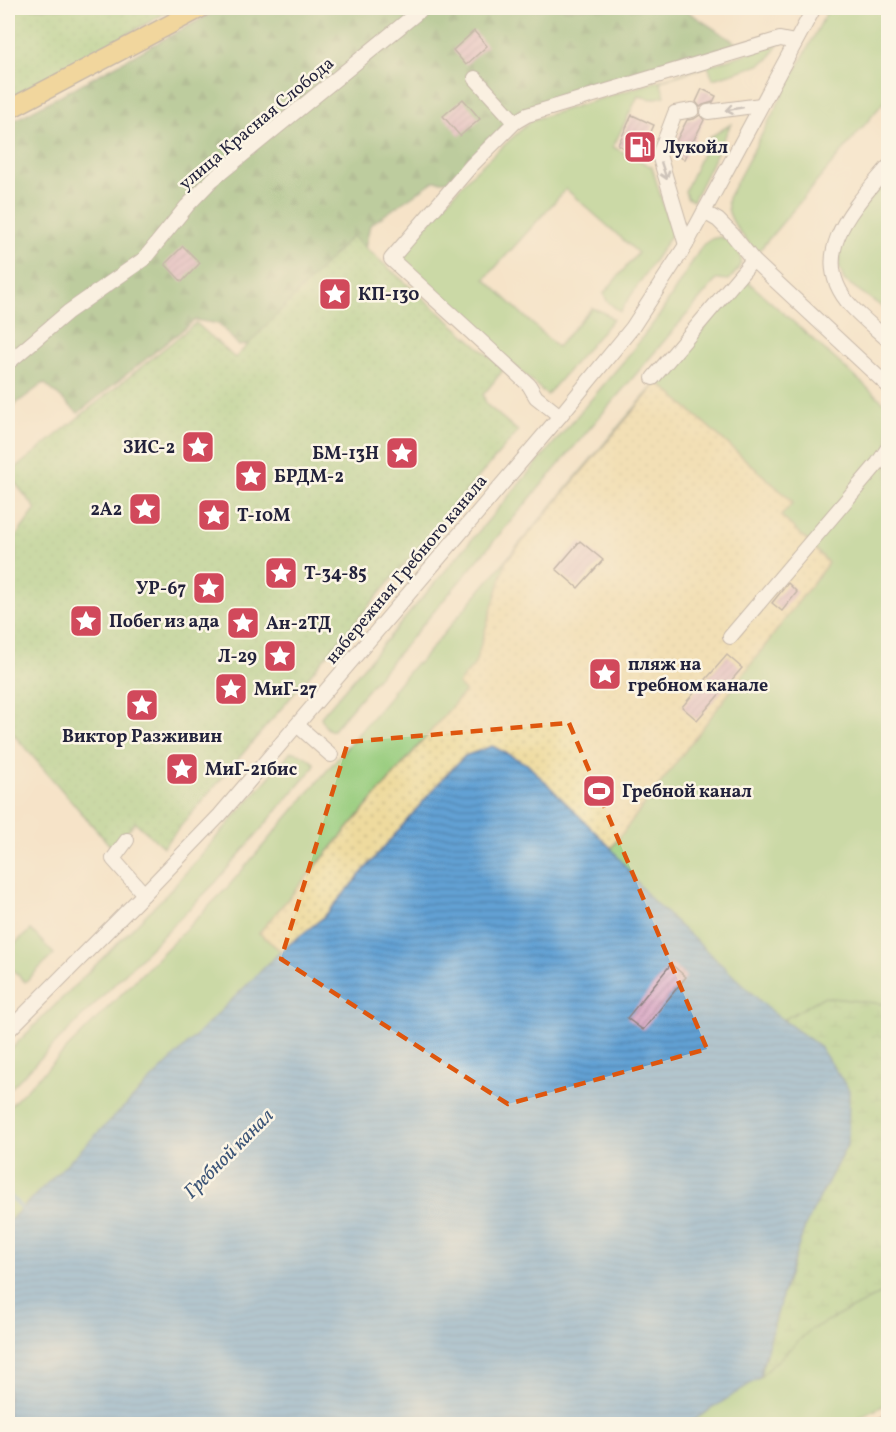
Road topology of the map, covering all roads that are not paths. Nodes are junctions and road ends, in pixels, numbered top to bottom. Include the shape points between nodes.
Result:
1 (201, 8) edge
2 (423, 8) edge
3 (814, 8) edge
4 (795, 42) junction
5 (475, 78) dead end
6 (761, 105) junction
7 (8, 110) edge
8 (692, 110) dead end
9 (708, 112) dead end
10 (515, 122) junction
11 (888, 167) edge
12 (704, 212) junction
13 (687, 245) junction
14 (753, 260) junction
15 (888, 340) edge
16 (8, 363) edge
17 (653, 378) dead end
18 (888, 386) edge
19 (560, 416) junction
20 (888, 448) edge
21 (730, 637) dead end
22 (297, 725) junction
23 (331, 755) dead end
24 (127, 840) dead end
25 (144, 894) junction
26 (8, 1032) edge
27 (888, 1421) edge
28 (882, 1425) edge

1 - 7 main road
2 - 16 street, улица Красная Слобода via 212,180 144,259 68,312
3 - 4 street
4 - 6 street
4 - 10 street via 780,39 527,115
5 - 10 street
6 -> 9 street
6 - 12 street
8 -> 13 street via 675,112 659,155
10 - 19 street via 471,166 391,259
11 - 15 street via 845,220 833,250 833,267 850,305
12 - 13 street, набережная Гребного канала
12 - 14 street via 718,220
13 - 19 street, набережная Гребного канала via 632,328
14 - 17 street
14 - 18 street
19 - 22 street, набережная Гребного канала
20 - 21 street
22 - 23 street
22 - 25 street, набережная Гребного канала
24 - 25 street via 113,859
25 - 26 street, набережная Гребного канала
27 - 28 street

